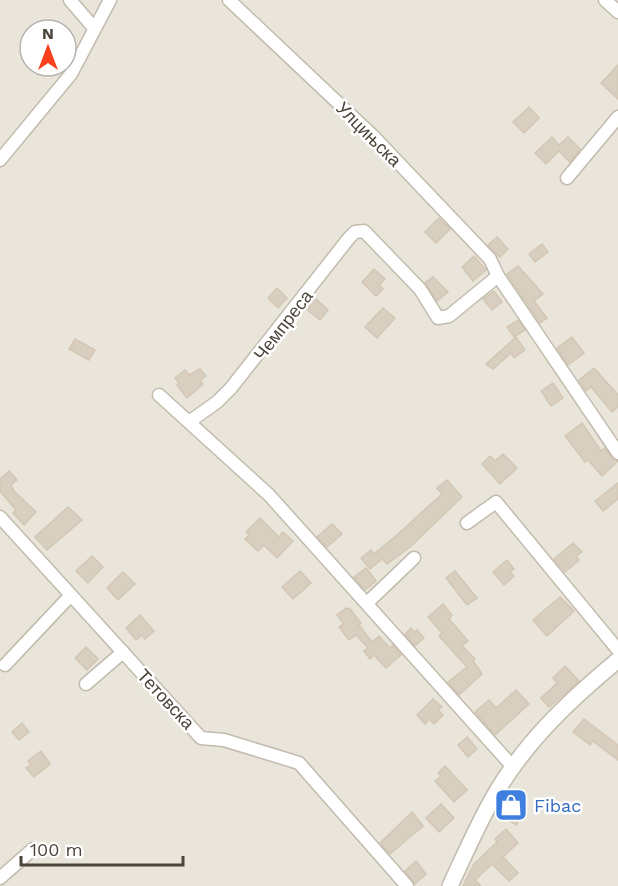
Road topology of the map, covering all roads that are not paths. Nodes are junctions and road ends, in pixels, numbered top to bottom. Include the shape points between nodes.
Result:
1 (70, 0) edge
2 (110, 0) edge
3 (229, 0) edge
4 (604, 0) edge
5 (618, 12) edge
6 (94, 28) junction
7 (618, 117) edge
8 (0, 160) edge
9 (567, 178) dead end
10 (498, 276) junction
11 (159, 395) dead end
12 (189, 422) junction
13 (618, 453) edge
14 (0, 517) edge
15 (466, 523) dead end
16 (414, 558) dead end
17 (70, 596) junction
18 (366, 603) junction
19 (618, 650) edge
20 (123, 652) junction
21 (618, 660) edge
22 (5, 665) dead end
23 (86, 684) dead end
24 (513, 767) junction
25 (33, 849) dead end
26 (0, 878) edge
27 (406, 886) edge
28 (450, 886) edge

1 - 6 street
2 - 6 street
3 - 10 street, Улцињска via 372,135 490,259
4 - 5 street
6 - 8 street via 71,74
7 - 9 street
10 - 12 street, Чемпреса via 448,316 438,318 420,289 372,236 364,231 355,232 252,364 217,402
10 - 13 street, Улцињска
11 - 12 street
12 - 18 street via 269,495
14 - 17 street, Тетовска
15 - 19 street via 496,502
16 - 18 street
17 - 20 street, Тетовска
17 - 22 street
18 - 24 street
20 - 23 street
20 - 27 street, Тетовска via 201,738 224,740 299,763
21 - 24 street via 543,729
24 - 28 street via 489,805
25 - 26 street

